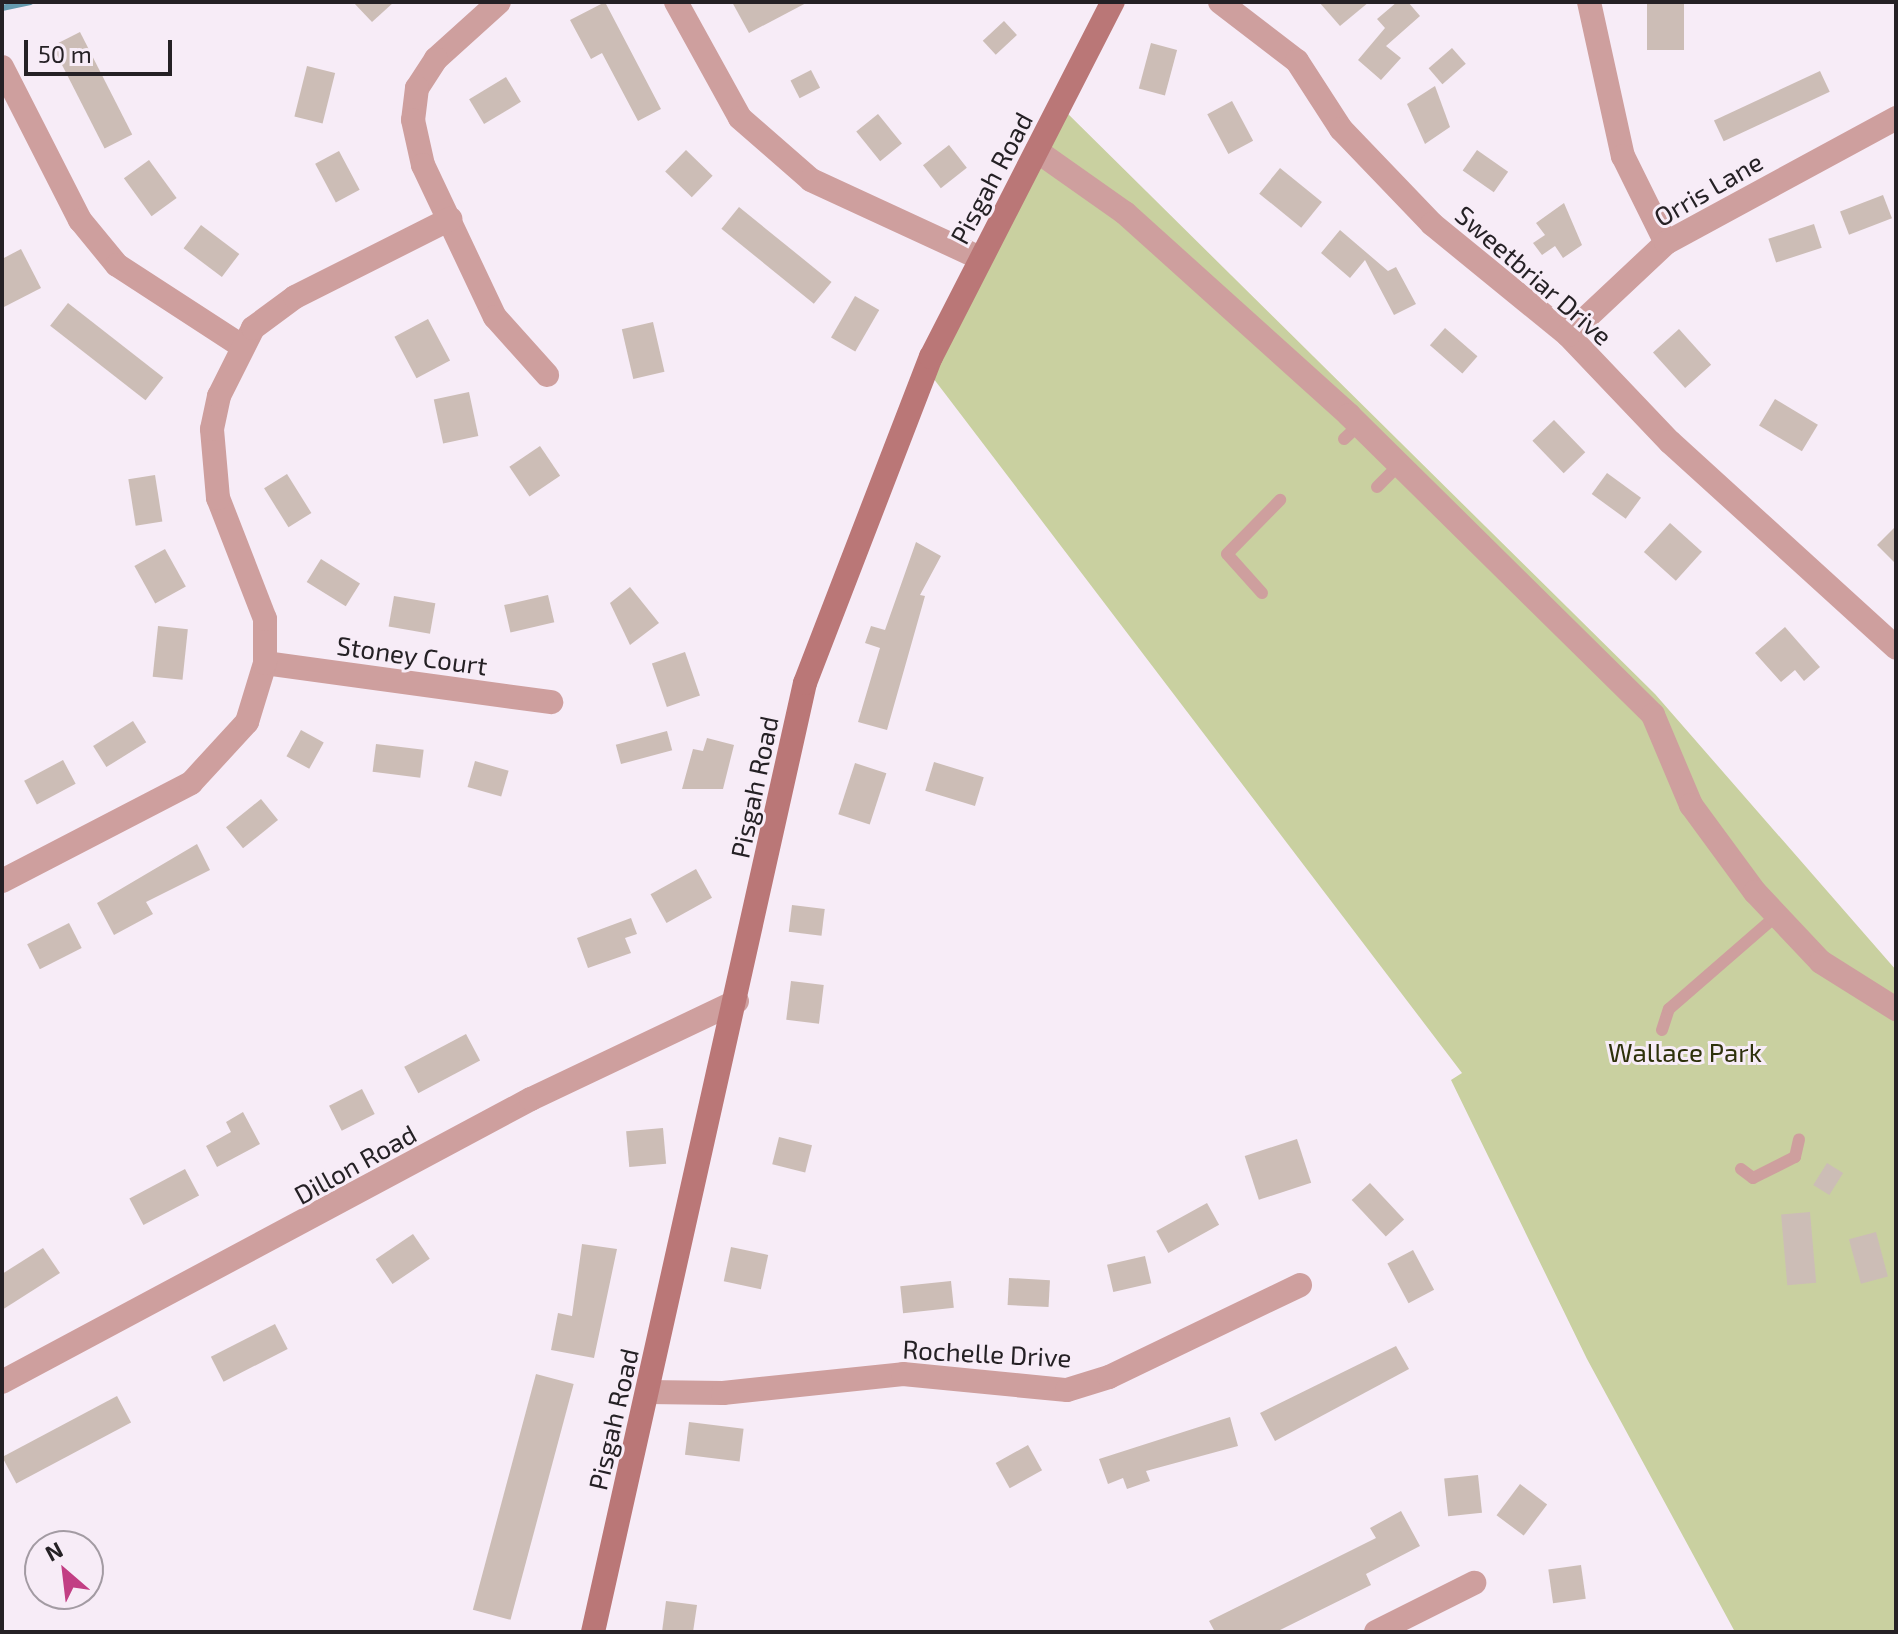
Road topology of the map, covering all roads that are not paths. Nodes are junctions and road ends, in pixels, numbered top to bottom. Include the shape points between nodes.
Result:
1 (499, 2) edge
2 (676, 2) edge
3 (1113, 2) edge
4 (1220, 2) edge
5 (1589, 2) edge
6 (2, 67) edge
7 (1896, 118) edge
8 (1037, 151) junction
9 (450, 219) junction
10 (1666, 243) junction
11 (980, 258) junction
12 (1568, 335) junction
13 (240, 345) junction
14 (547, 375) dead end
15 (1399, 465) junction
16 (1377, 487) dead end
17 (1280, 500) dead end
18 (1262, 593) dead end
19 (1896, 648) edge
20 (265, 663) junction
21 (551, 702) dead end
22 (2, 881) edge
23 (1777, 915) junction
24 (737, 1001) junction
25 (1896, 1009) edge
26 (1662, 1030) dead end
27 (1799, 1139) dead end
28 (1741, 1169) dead end
29 (1300, 1285) dead end
30 (2, 1382) edge
31 (648, 1392) junction
32 (1474, 1583) dead end
33 (593, 1632) edge
34 (1376, 1632) edge

1 - 9 street via 436,59 417,88 413,120 423,165
2 - 11 street via 740,118 811,180
3 - 8 street, Pisgah Road
4 - 12 street, Sweetbriar Drive via 1297,61 1341,129 1432,224
5 - 10 street via 1623,156
6 - 13 street via 80,220 117,265
7 - 10 street, Orris Lane
8 - 11 street, Pisgah Road
8 - 15 street via 1125,213 1352,432
9 - 13 street via 295,297
9 - 14 street via 495,317
10 - 12 street, Orris Lane
11 - 24 street, Pisgah Road via 854,543 805,683
12 - 19 street, Sweetbriar Drive via 1670,442
13 - 20 street via 219,396 212,465 218,498 254,576
15 - 16 lane
15 - 23 street via 1653,715 1691,805
17 - 18 lane via 1227,554
20 - 21 street, Stoney Court
20 - 22 street via 247,722 191,783
23 - 25 street via 1821,962
23 - 26 lane via 1669,1009
24 - 30 street, Dillon Road via 531,1099
24 - 31 street, Pisgah Road
27 - 28 lane via 1795,1157 1753,1178
29 - 31 street, Rochelle Drive via 1109,1377 1067,1390 903,1374 723,1393
31 - 33 street, Pisgah Road
32 - 34 street

